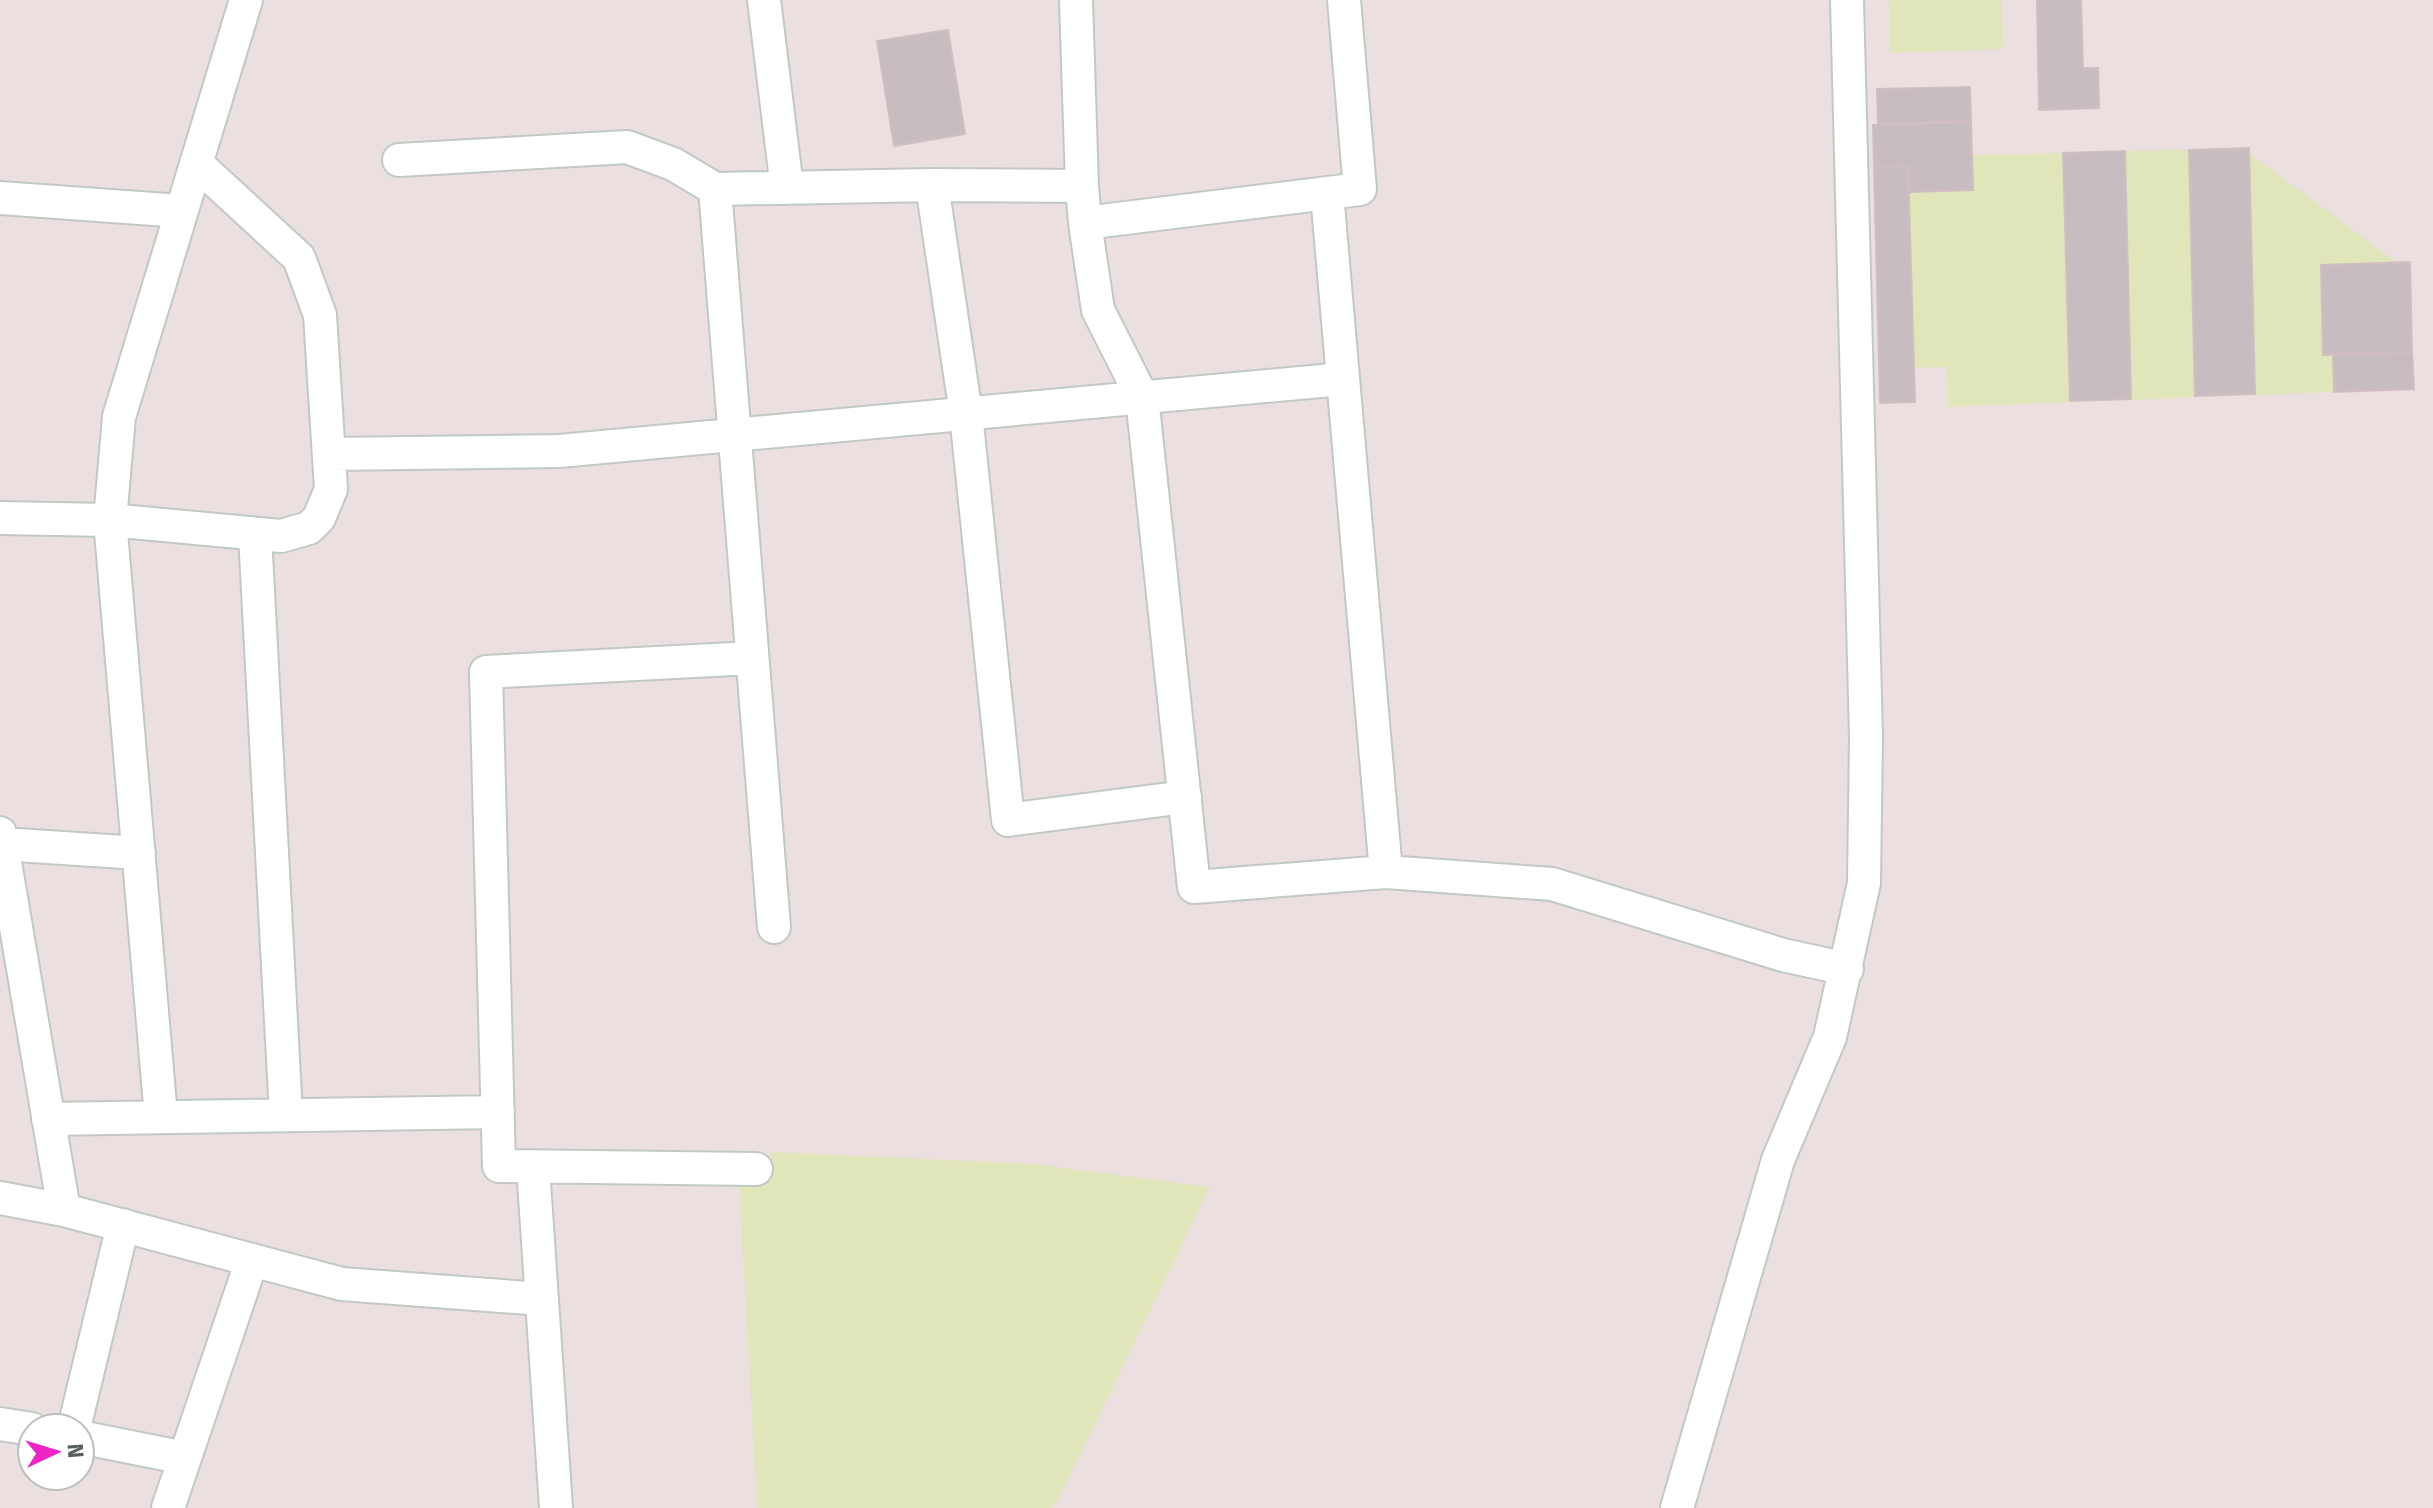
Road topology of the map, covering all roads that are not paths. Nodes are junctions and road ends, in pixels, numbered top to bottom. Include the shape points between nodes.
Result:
1 (246, 0) edge
2 (764, 0) edge
3 (1076, 0) edge
4 (1344, 0) edge
5 (1847, 0) edge
6 (399, 160) dead end
7 (196, 163) junction
8 (932, 185) junction
9 (1082, 186) junction
10 (787, 188) junction
11 (715, 189) junction
12 (1327, 194) junction
13 (0, 198) edge
14 (181, 211) junction
15 (1085, 223) junction
16 (1343, 379) junction
17 (1142, 397) junction
18 (966, 414) junction
19 (735, 435) junction
20 (329, 454) junction
21 (0, 518) edge
22 (110, 520) junction
23 (255, 535) junction
24 (752, 658) junction
25 (1185, 797) junction
26 (1, 839) edge
27 (139, 853) junction
28 (1386, 872) junction
29 (6, 911) edge
30 (774, 927) dead end
31 (1847, 969) junction
32 (498, 1112) junction
33 (286, 1115) junction
34 (161, 1117) junction
35 (48, 1119) junction
36 (533, 1167) junction
37 (756, 1169) dead end
38 (0, 1198) edge
39 (64, 1210) junction
40 (123, 1225) junction
41 (252, 1260) junction
42 (542, 1299) junction
43 (78, 1412) edge
44 (96, 1440) edge
45 (185, 1458) junction
46 (168, 1508) edge
47 (556, 1508) edge
48 (1677, 1508) edge

1 - 7 street
2 - 10 street
3 - 9 street
4 - 12 street via 1360,189
5 - 31 street via 1866,737 1864,883
6 - 11 street via 627,147 673,164
7 - 14 street
7 - 20 street via 299,258 320,315
8 - 9 street
8 - 10 street
8 - 18 street
9 - 15 street
10 - 11 street
11 - 19 street
12 - 15 street
12 - 16 street
13 - 14 street
14 - 22 street via 119,417
15 - 17 street via 1098,310
16 - 17 street
16 - 28 street
17 - 18 street
17 - 25 street
18 - 19 street
18 - 25 street via 1008,820
19 - 20 street via 559,451
19 - 24 street
20 - 23 street via 331,489 319,518 309,528 281,536
21 - 22 street
22 - 23 street
22 - 27 street
23 - 33 street
24 - 30 street
24 - 32 street via 486,672
25 - 28 street via 1194,887
26 - 27 street
26 - 29 street
27 - 34 street
28 - 31 street via 1552,884 1783,955
29 - 35 street
31 - 48 street via 1830,1037 1778,1160
32 - 33 street
32 - 36 street via 499,1166
33 - 34 street
34 - 35 street
35 - 39 street
36 - 37 street
36 - 42 street
38 - 39 street
39 - 40 street
40 - 41 street
40 - 43 street
41 - 42 street via 342,1284
41 - 45 street
42 - 47 street
44 - 45 street
45 - 46 street

